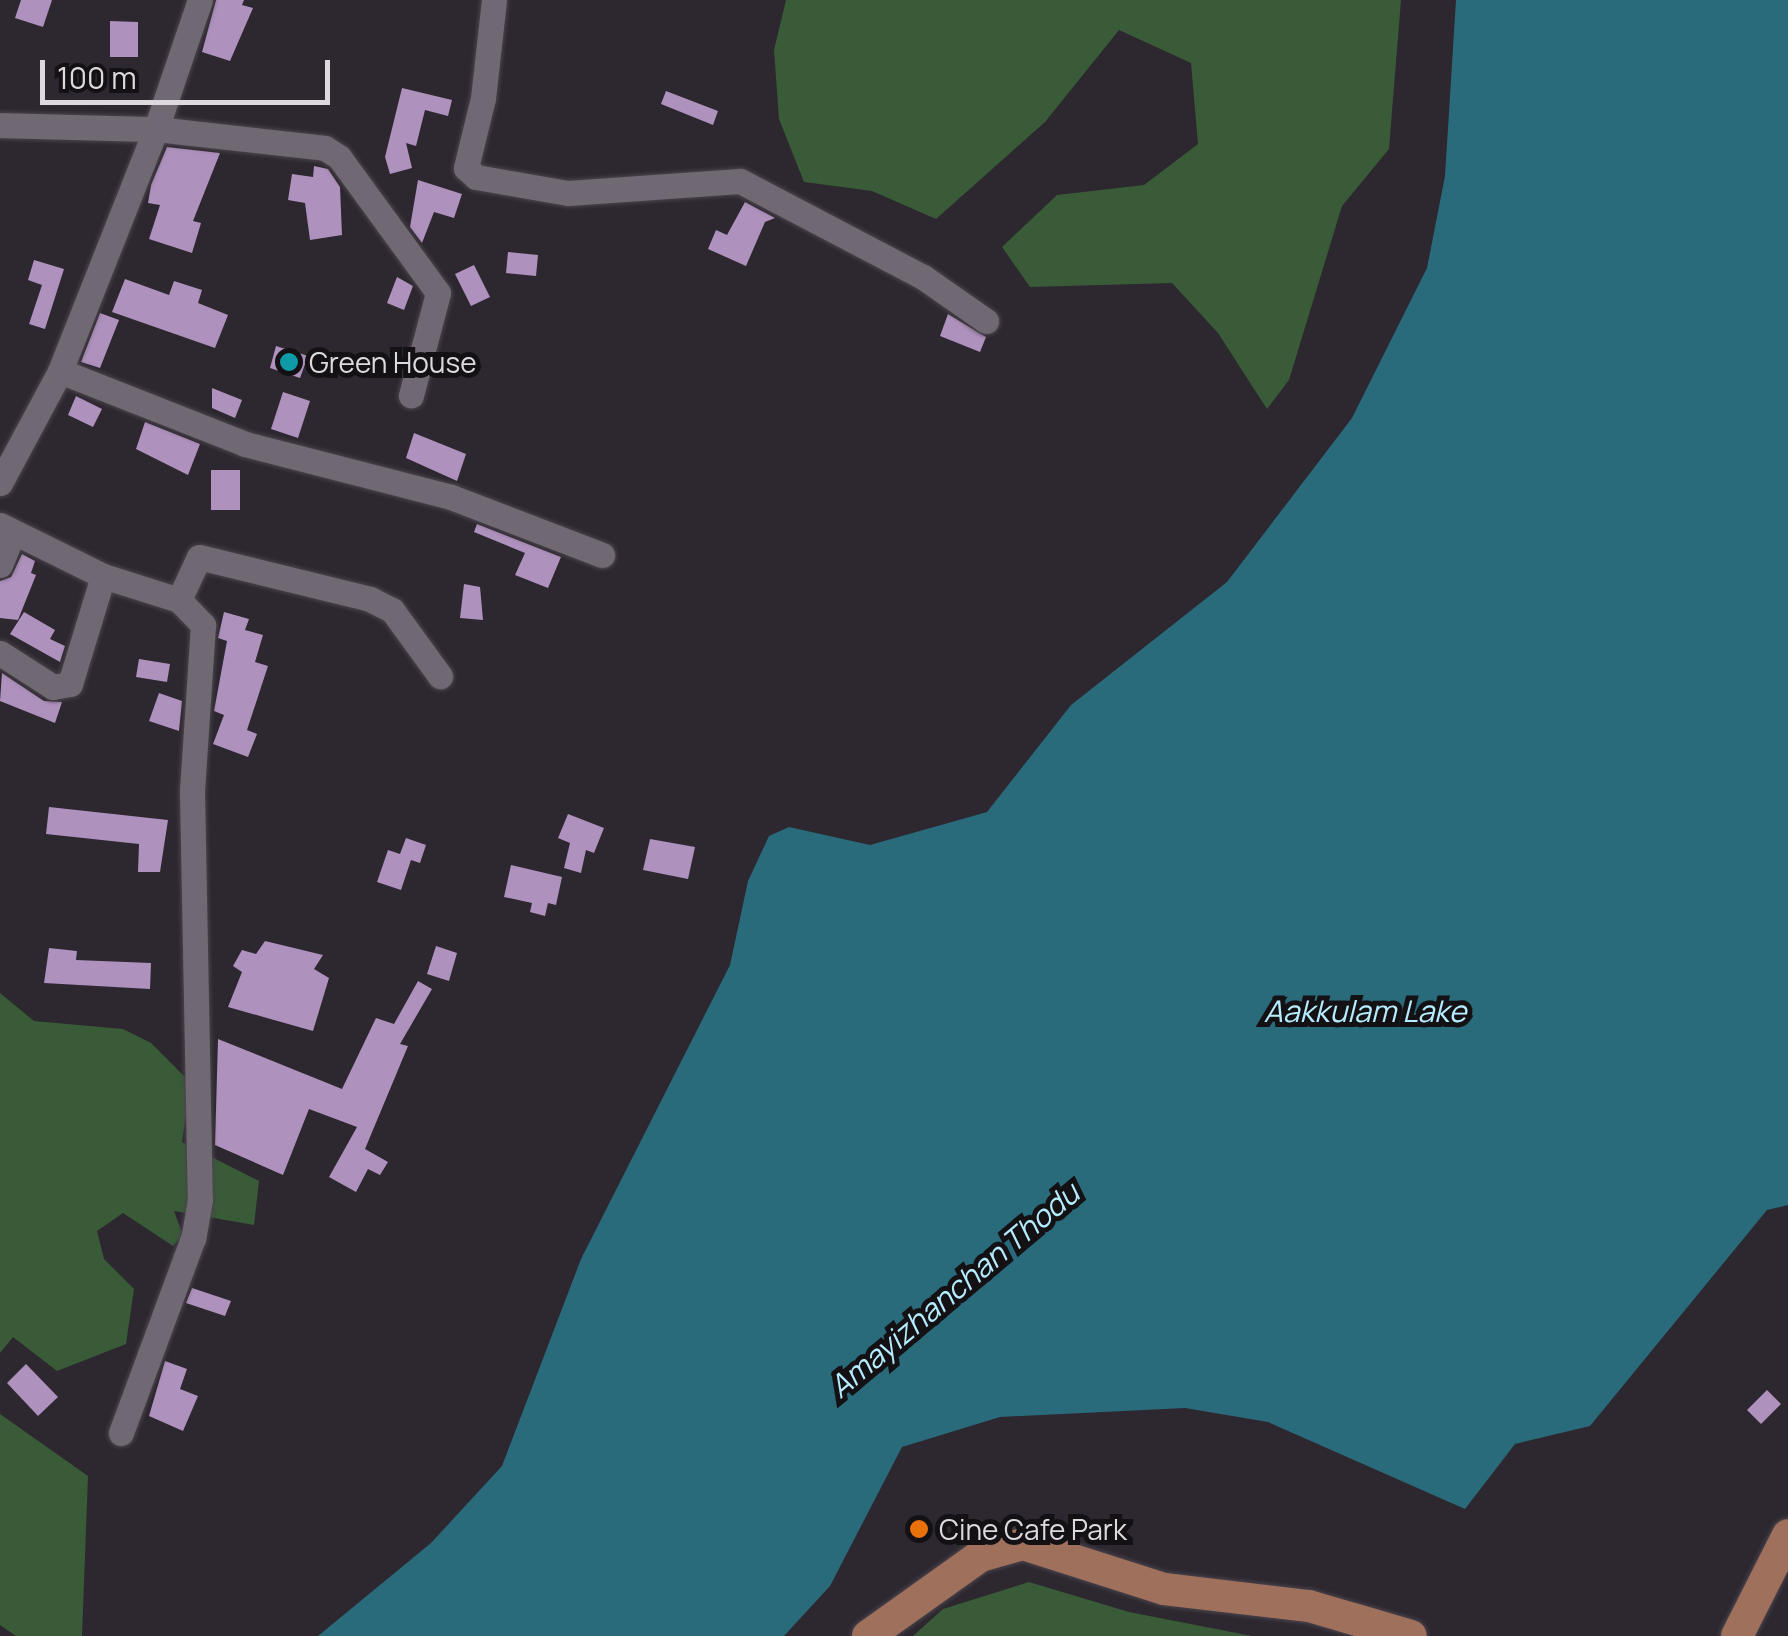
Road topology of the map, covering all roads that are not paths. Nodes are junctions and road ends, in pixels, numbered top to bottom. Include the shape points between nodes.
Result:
1 (200, 0) edge
2 (494, 0) edge
3 (0, 125) edge
4 (156, 129) junction
5 (986, 321) dead end
6 (60, 372) junction
7 (411, 395) dead end
8 (0, 483) edge
9 (6, 529) edge
10 (602, 556) dead end
11 (0, 564) edge
12 (104, 576) junction
13 (179, 600) junction
14 (0, 653) edge
15 (440, 676) dead end
16 (121, 1434) dead end
17 (1788, 1534) edge
18 (868, 1636) edge
19 (1411, 1636) edge
20 (1736, 1636) edge

1 - 4 street
2 - 5 street via 483,98 466,168 476,177 568,193 740,181 923,277
3 - 4 street
4 - 6 street
4 - 7 street via 325,148 339,156 438,294
6 - 8 street
6 - 10 street via 246,444 451,496
9 - 11 street
9 - 12 street
12 - 13 street
12 - 14 street via 70,684 53,687
13 - 15 street via 199,557 370,599 392,610
13 - 16 street via 192,606 202,626 192,792 200,1200 194,1238
17 - 20 main road
18 - 19 main road via 980,1556 1023,1544 1164,1589 1309,1606

